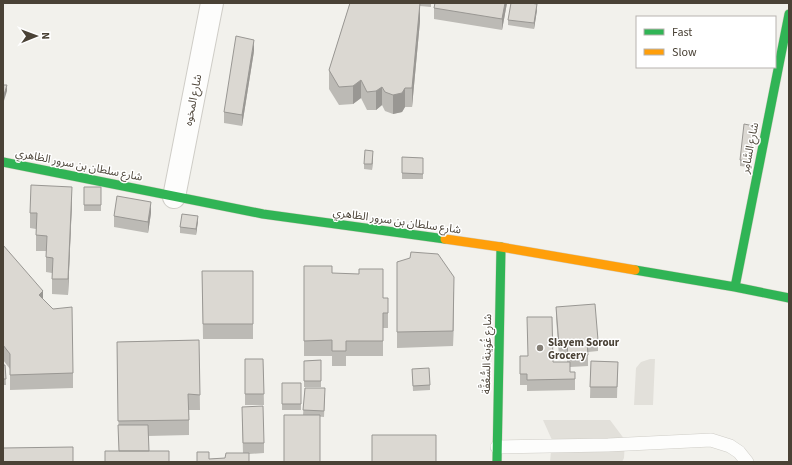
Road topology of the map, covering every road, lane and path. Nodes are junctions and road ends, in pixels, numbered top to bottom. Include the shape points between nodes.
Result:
1 (212, 3) edge
2 (789, 14) edge
3 (3, 162) edge
4 (174, 197) junction
5 (501, 247) junction
6 (735, 287) junction
7 (789, 298) edge
8 (497, 447) junction
9 (497, 462) edge
10 (747, 462) edge

1 - 4 street, شارع المخوه
2 - 6 street, شارع السَّامِر
3 - 4 street, شارع سلطان بن سرور الظاهري
4 - 5 street, شارع سلطان بن سرور الظاهري via 263,214
5 - 6 street, شارع سلطان بن سرور الظاهري
5 - 8 street, شارع غُوَينة السُّعُفَّة
6 - 7 street, شارع سلطان بن سرور الظاهري
8 - 9 street, شارع غُوَينة السُّعُفَّة
8 - 10 lane via 711,440 730,446

